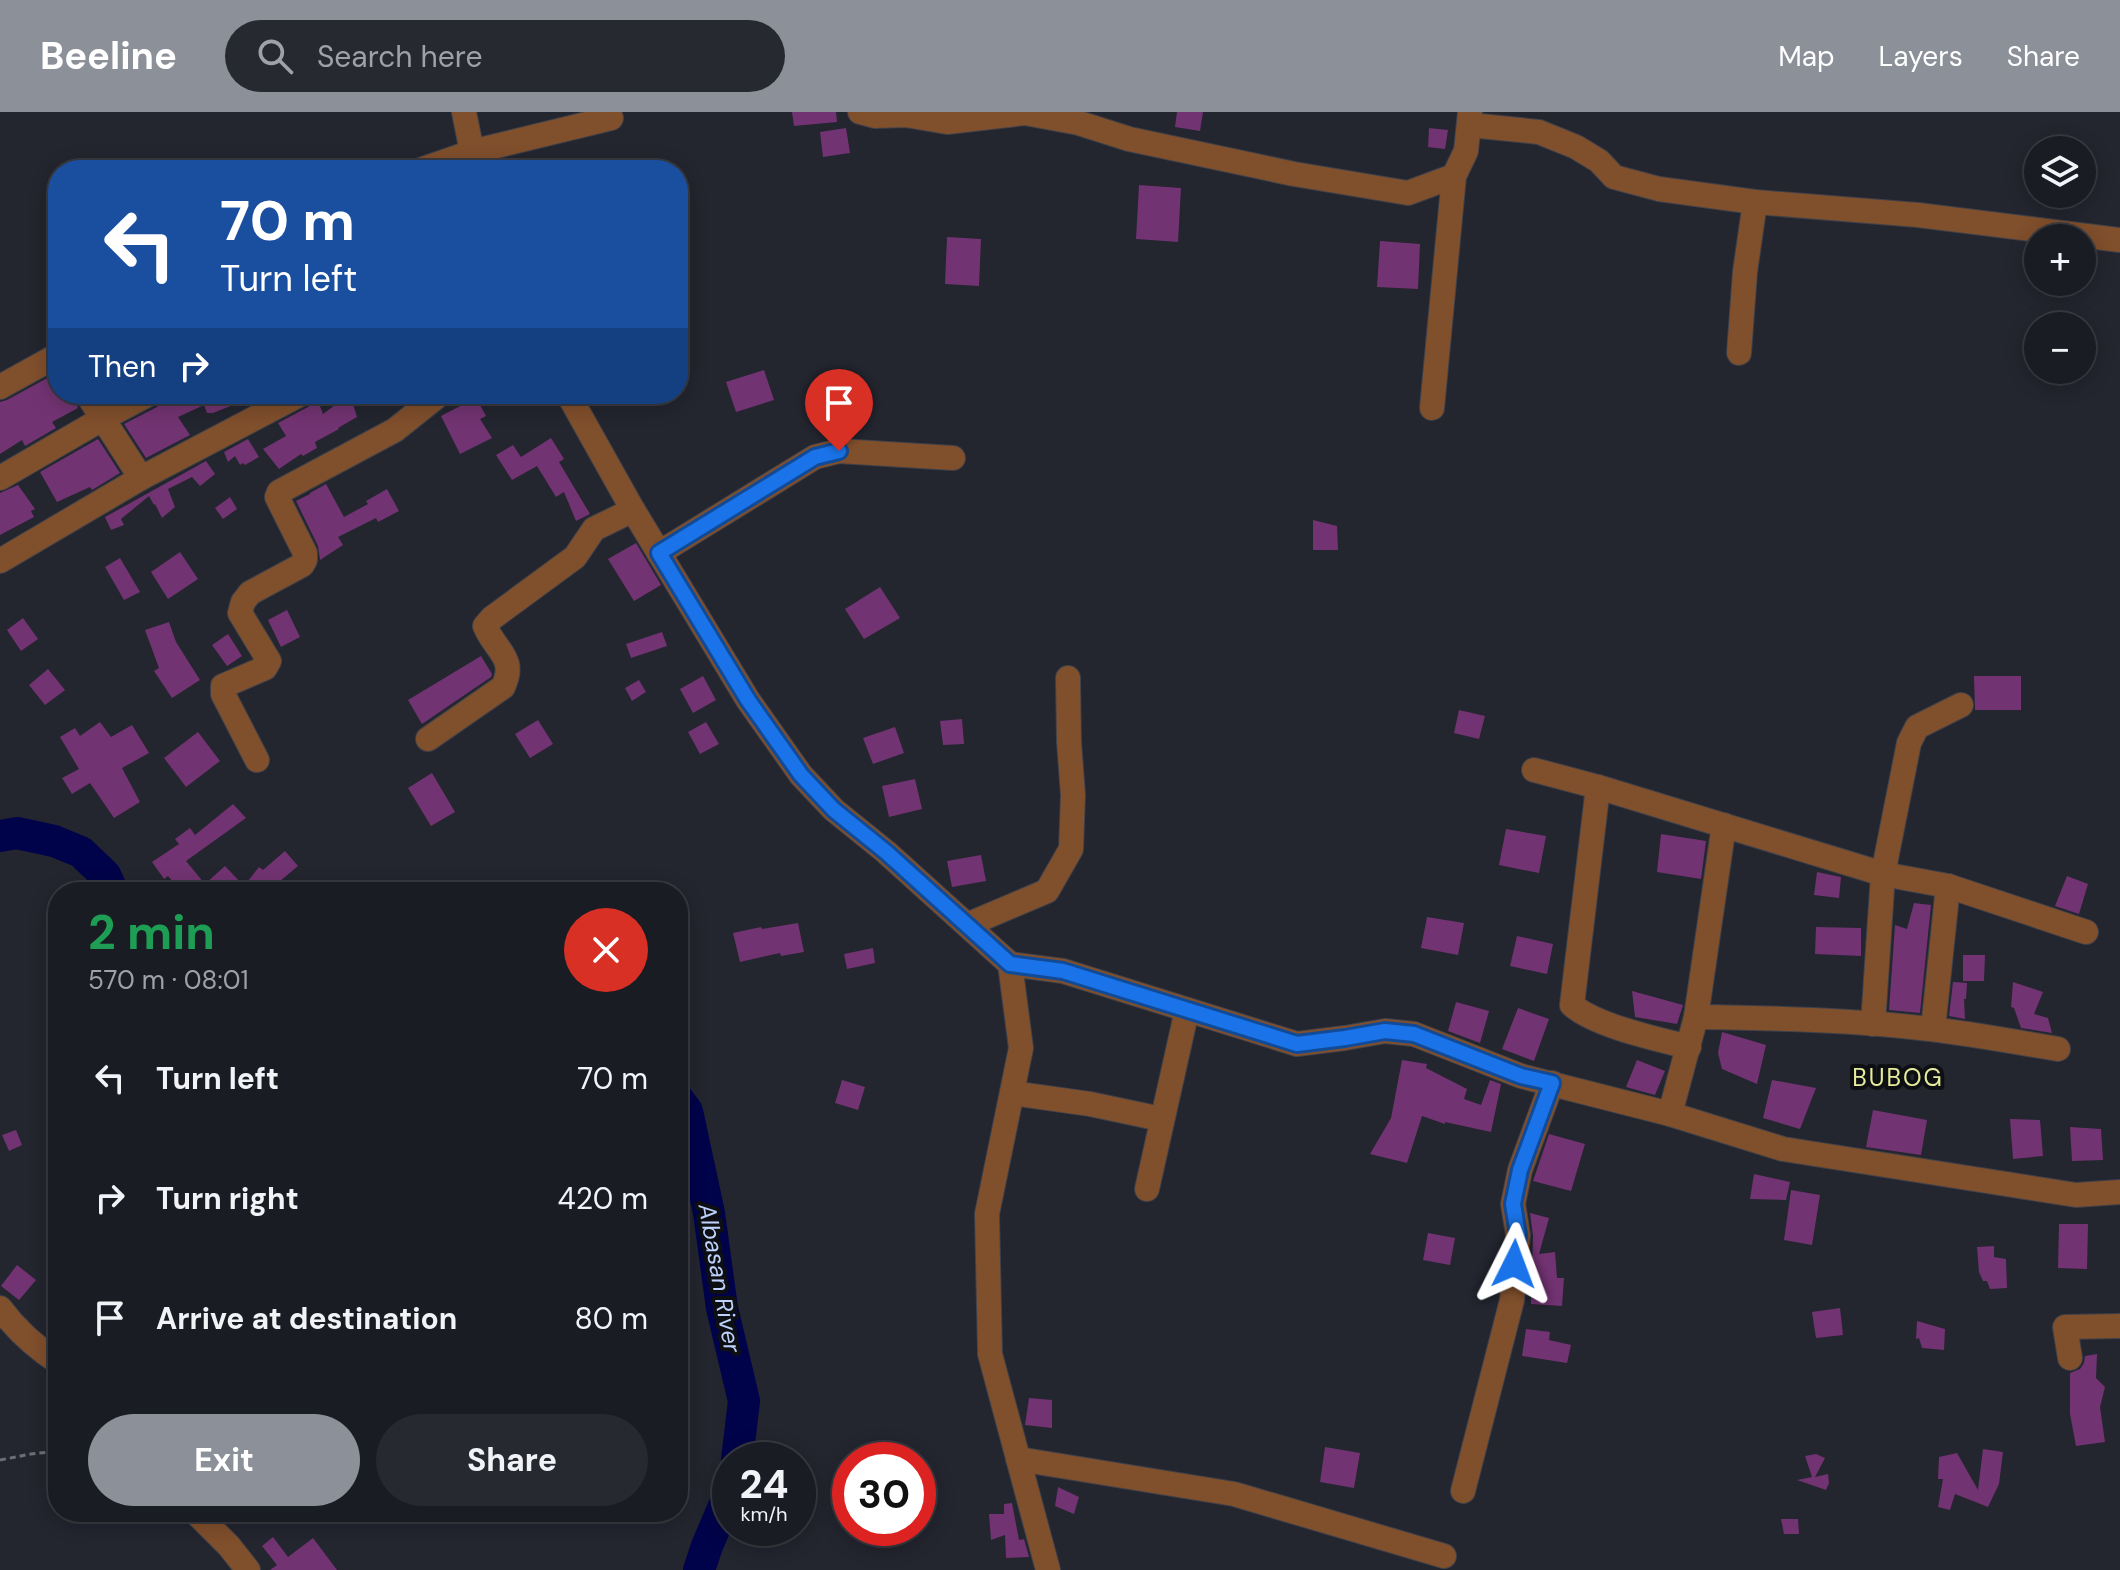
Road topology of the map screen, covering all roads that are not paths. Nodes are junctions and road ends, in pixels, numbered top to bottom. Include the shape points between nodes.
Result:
1 (464, 112) edge
2 (860, 112) edge
3 (611, 118) dead end
4 (1470, 119) edge
5 (476, 160) edge
6 (479, 160) edge
7 (1454, 176) junction
8 (1755, 202) junction
9 (2120, 240) edge
10 (1739, 353) dead end
11 (48, 361) edge
12 (0, 387) edge
13 (93, 404) edge
14 (130, 404) edge
15 (282, 404) edge
16 (428, 404) edge
17 (573, 404) edge
18 (1432, 408) dead end
19 (102, 419) junction
20 (953, 458) dead end
21 (0, 478) edge
22 (141, 478) junction
23 (633, 510) junction
24 (659, 553) junction
25 (0, 561) edge
26 (1068, 678) dead end
27 (1961, 705) dead end
28 (428, 739) dead end
29 (257, 760) dead end
30 (1534, 770) dead end
31 (1598, 787) junction
32 (1724, 825) junction
33 (1883, 874) junction
34 (1948, 886) junction
35 (967, 925) junction
36 (2086, 932) dead end
37 (1010, 964) junction
38 (1187, 1010) junction
39 (1696, 1017) junction
40 (1873, 1024) junction
41 (1933, 1029) junction
42 (1689, 1047) junction
43 (2058, 1049) dead end
44 (1552, 1083) junction
45 (1012, 1093) junction
46 (1670, 1114) junction
47 (1161, 1119) junction
48 (1147, 1189) dead end
49 (2120, 1192) edge
50 (0, 1308) edge
51 (2120, 1326) edge
52 (48, 1355) edge
53 (2070, 1358) dead end
54 (1018, 1459) junction
55 (1463, 1491) dead end
56 (205, 1522) edge
57 (1444, 1556) dead end
58 (248, 1570) edge
59 (1048, 1570) edge

1 - 5 street
2 - 7 street via 947,122 1025,113 1294,174 1408,193
3 - 6 street
4 - 7 street via 1466,151
4 - 8 street via 1539,132 1576,147 1614,177 1630,182
7 - 18 street
8 - 9 street
8 - 10 street
11 - 12 street
13 - 19 street
14 - 19 street
15 - 22 street
16 - 29 street via 395,430 279,492 305,560 243,602 240,613 269,661 265,668 223,686
17 - 23 street
19 - 21 street
19 - 22 street
20 - 24 street via 839,451 815,457
22 - 25 street
23 - 24 street
23 - 28 street via 594,529 575,557 492,618 485,626 509,664 503,687
24 - 35 street via 748,700 801,775
26 - 35 street via 1071,849 1047,891
27 - 33 street via 1917,727 1909,743
30 - 31 street
31 - 32 street
31 - 42 street via 1572,1005 1588,1016
32 - 33 street
32 - 39 street
33 - 34 street
33 - 40 street
34 - 36 street
34 - 41 street
35 - 37 street
37 - 38 street via 1063,971
37 - 45 street via 1021,1048
38 - 44 street via 1297,1044 1385,1031 1414,1034
38 - 47 street
39 - 40 street
39 - 42 street
40 - 41 street
41 - 43 street
42 - 46 street
44 - 46 street
44 - 55 street via 1520,1170 1513,1204 1518,1235 1512,1300
45 - 47 street
45 - 54 street via 987,1214 990,1354
46 - 49 street via 1783,1149 2076,1195
47 - 48 street
50 - 52 street
51 - 53 street via 2065,1327
54 - 57 street via 1234,1494
54 - 59 street
56 - 58 street

